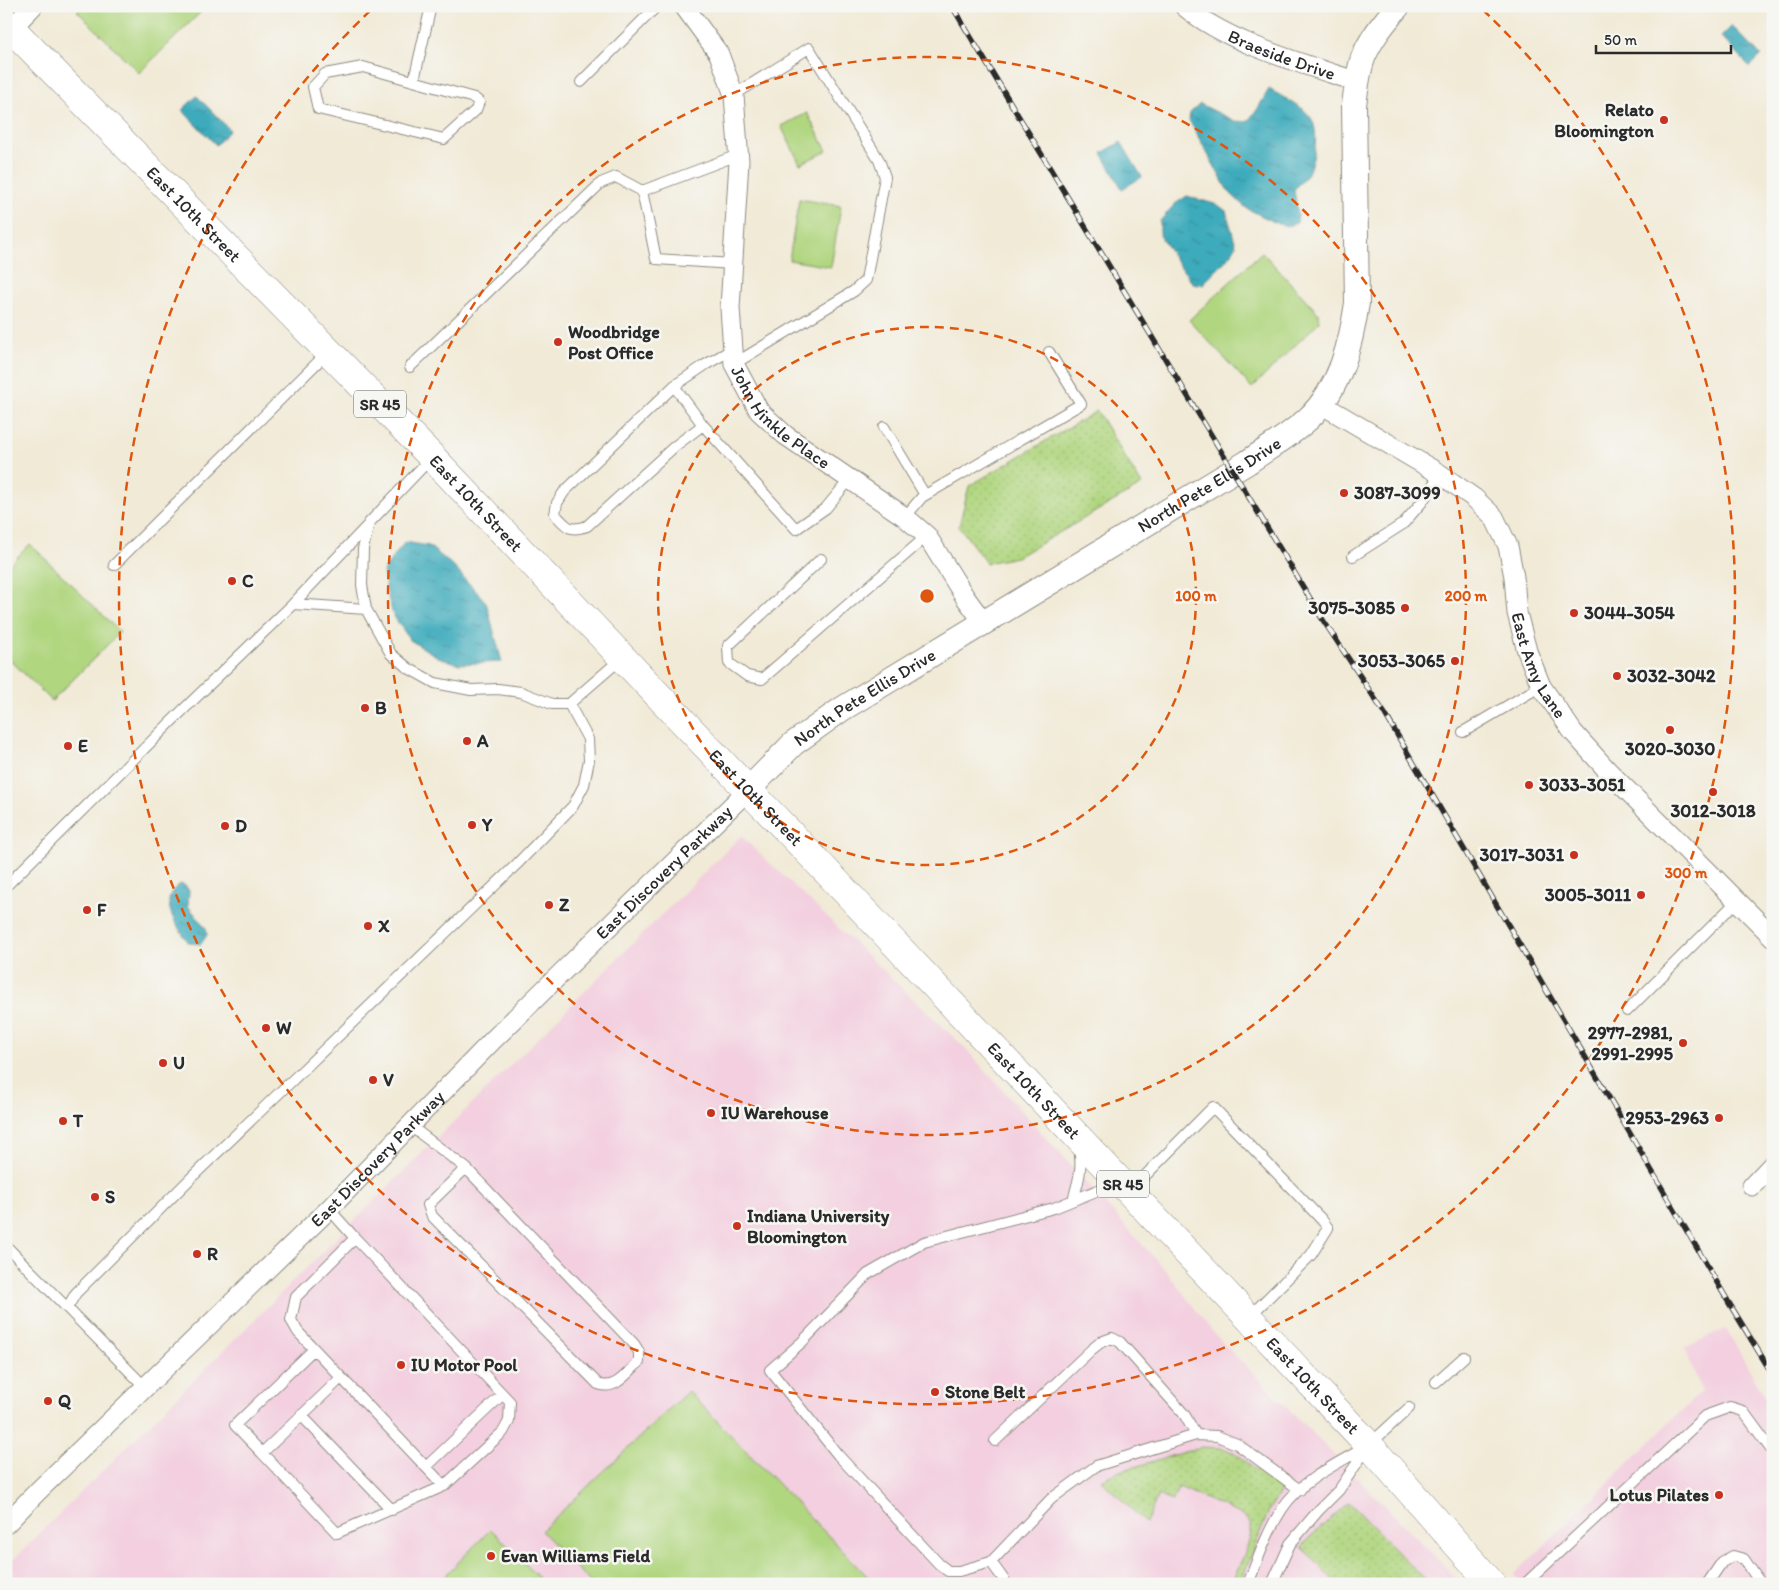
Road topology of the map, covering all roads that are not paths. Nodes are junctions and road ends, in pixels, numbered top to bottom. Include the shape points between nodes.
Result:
1 (33, 6) edge
2 (431, 6) edge
3 (657, 6) edge
4 (684, 6) edge
5 (1184, 6) edge
6 (1398, 6) edge
7 (8, 28) edge
8 (414, 80) junction
9 (581, 82) dead end
10 (1358, 82) junction
11 (734, 95) junction
12 (738, 155) junction
13 (642, 191) junction
14 (733, 264) junction
15 (328, 351) junction
16 (1049, 352) dead end
17 (733, 356) junction
18 (410, 367) dead end
19 (674, 386) junction
20 (1321, 404) junction
21 (703, 425) junction
22 (884, 427) dead end
23 (432, 457) junction
24 (1440, 474) junction
25 (850, 480) junction
26 (925, 495) junction
27 (905, 517) junction
28 (369, 523) junction
29 (927, 536) junction
30 (1353, 556) dead end
31 (821, 559) dead end
32 (114, 565) dead end
33 (293, 604) junction
34 (366, 609) junction
35 (984, 623) junction
36 (623, 657) junction
37 (1541, 686) junction
38 (569, 704) junction
39 (1463, 732) dead end
40 (748, 790) junction
41 (6, 886) edge
42 (1737, 901) junction
43 (1773, 937) edge
44 (1627, 1011) dead end
45 (409, 1125) junction
46 (1075, 1134) junction
47 (1773, 1164) edge
48 (466, 1168) junction
49 (1752, 1186) dead end
50 (1125, 1187) junction
51 (1074, 1200) junction
52 (329, 1209) junction
53 (355, 1238) junction
54 (6, 1246) edge
55 (67, 1308) junction
56 (1248, 1318) junction
57 (314, 1348) junction
58 (1464, 1357) dead end
59 (341, 1378) junction
60 (1436, 1382) dead end
61 (146, 1388) junction
62 (502, 1395) junction
63 (1409, 1408) dead end
64 (301, 1415) junction
65 (1196, 1435) junction
66 (995, 1441) dead end
67 (1369, 1446) junction
68 (1773, 1452) edge
69 (262, 1453) junction
70 (426, 1467) junction
71 (444, 1486) junction
72 (1300, 1490) junction
73 (392, 1510) junction
74 (6, 1524) edge
75 (991, 1562) junction
76 (1007, 1584) edge
77 (1248, 1584) edge
78 (1272, 1584) edge
79 (1492, 1584) edge
80 (1525, 1584) edge
81 (1707, 1584) edge
82 (1761, 1584) edge

1 - 7 street
2 - 8 lane
3 - 9 lane
4 - 11 street, John Hinkle Place via 719,54
5 - 10 street, Braeside Drive via 1218,29
6 - 10 street, North Pete Ellis Drive via 1370,44 1362,60
7 - 15 main road, East 10th Street / SR 45
8 - 8 lane via 363,67 325,74 313,87 318,109 444,139 476,110 479,102 474,98
10 - 20 street, North Pete Ellis Drive via 1354,105 1357,303 1354,328 1344,360 1335,384
11 - 12 street, John Hinkle Place
11 - 17 lane via 809,48 879,160 885,177 866,280 854,291
12 - 13 lane
12 - 14 street, John Hinkle Place
13 - 14 lane via 656,259
13 - 18 lane via 616,177 601,183
14 - 17 street, John Hinkle Place via 730,308
15 - 23 main road, East 10th Street / SR 45
15 - 32 lane
16 - 26 lane via 1081,404
17 - 19 lane via 705,365
17 - 25 street, John Hinkle Place via 759,410 785,435
19 - 21 lane
19 - 21 lane via 564,492 555,514 567,527 576,530 587,526 675,446
20 - 24 street, East Amy Lane
20 - 35 street, North Pete Ellis Drive via 1298,427 1248,462
21 - 25 lane via 796,529 826,508
22 - 26 lane
23 - 28 lane
23 - 36 main road, East 10th Street / SR 45
24 - 30 lane via 1403,524
24 - 37 street, East Amy Lane via 1494,517 1508,546 1517,613
25 - 27 street, John Hinkle Place
26 - 27 lane
27 - 29 street, John Hinkle Place
28 - 33 lane
28 - 34 lane via 362,585
29 - 31 lane via 762,679 747,676 729,663 728,646
29 - 35 street, John Hinkle Place
33 - 34 lane
33 - 41 lane
34 - 38 lane via 392,654 408,668 435,683 471,690 521,692 552,704
35 - 40 street, North Pete Ellis Drive via 842,709 793,744
36 - 38 lane
36 - 40 main road, East 10th Street / SR 45
37 - 39 lane
37 - 42 street, East Amy Lane via 1573,732 1607,770
38 - 55 lane via 588,739 589,760 584,785 572,806 517,864 193,1176 76,1293
40 - 45 street, East Discovery Parkway
40 - 46 main road, East 10th Street / SR 45
42 - 43 street, East Amy Lane
42 - 44 lane
45 - 48 lane
45 - 52 street, East Discovery Parkway
46 - 50 main road, East 10th Street / SR 45
46 - 51 lane via 1082,1161
47 - 49 street
48 - 48 lane via 634,1344 639,1352 639,1362 616,1383 604,1387 598,1384 432,1216 428,1205
50 - 51 lane
50 - 56 main road, East 10th Street / SR 45
50 - 56 lane via 1213,1107 1322,1220 1328,1228 1311,1255
51 - 75 lane via 924,1242 868,1274 770,1370 838,1455 939,1564 948,1571 959,1571
52 - 53 lane
52 - 61 street, East Discovery Parkway
53 - 57 lane via 296,1297 291,1320
53 - 62 lane
54 - 55 lane
55 - 61 lane
56 - 67 main road, East 10th Street / SR 45
57 - 59 lane
57 - 69 lane via 235,1424
58 - 60 lane
59 - 64 lane
59 - 70 lane
61 - 74 street, East Discovery Parkway
62 - 70 lane
62 - 71 lane via 510,1402 509,1421 503,1432
63 - 67 lane
64 - 69 lane
64 - 73 lane
65 - 66 lane via 1184,1414 1120,1342 1112,1338 1091,1350
65 - 72 lane via 1217,1436 1237,1444
65 - 75 lane via 1096,1466 1051,1498
67 - 72 lane via 1323,1471
67 - 78 lane via 1339,1490 1290,1544
67 - 79 main road, East 10th Street / SR 45
68 - 80 lane via 1743,1411 1730,1407 1705,1416
69 - 73 lane via 337,1533
70 - 71 lane
71 - 73 lane
72 - 77 lane via 1276,1520
75 - 76 lane
81 - 82 lane via 1722,1562 1733,1556 1744,1559

